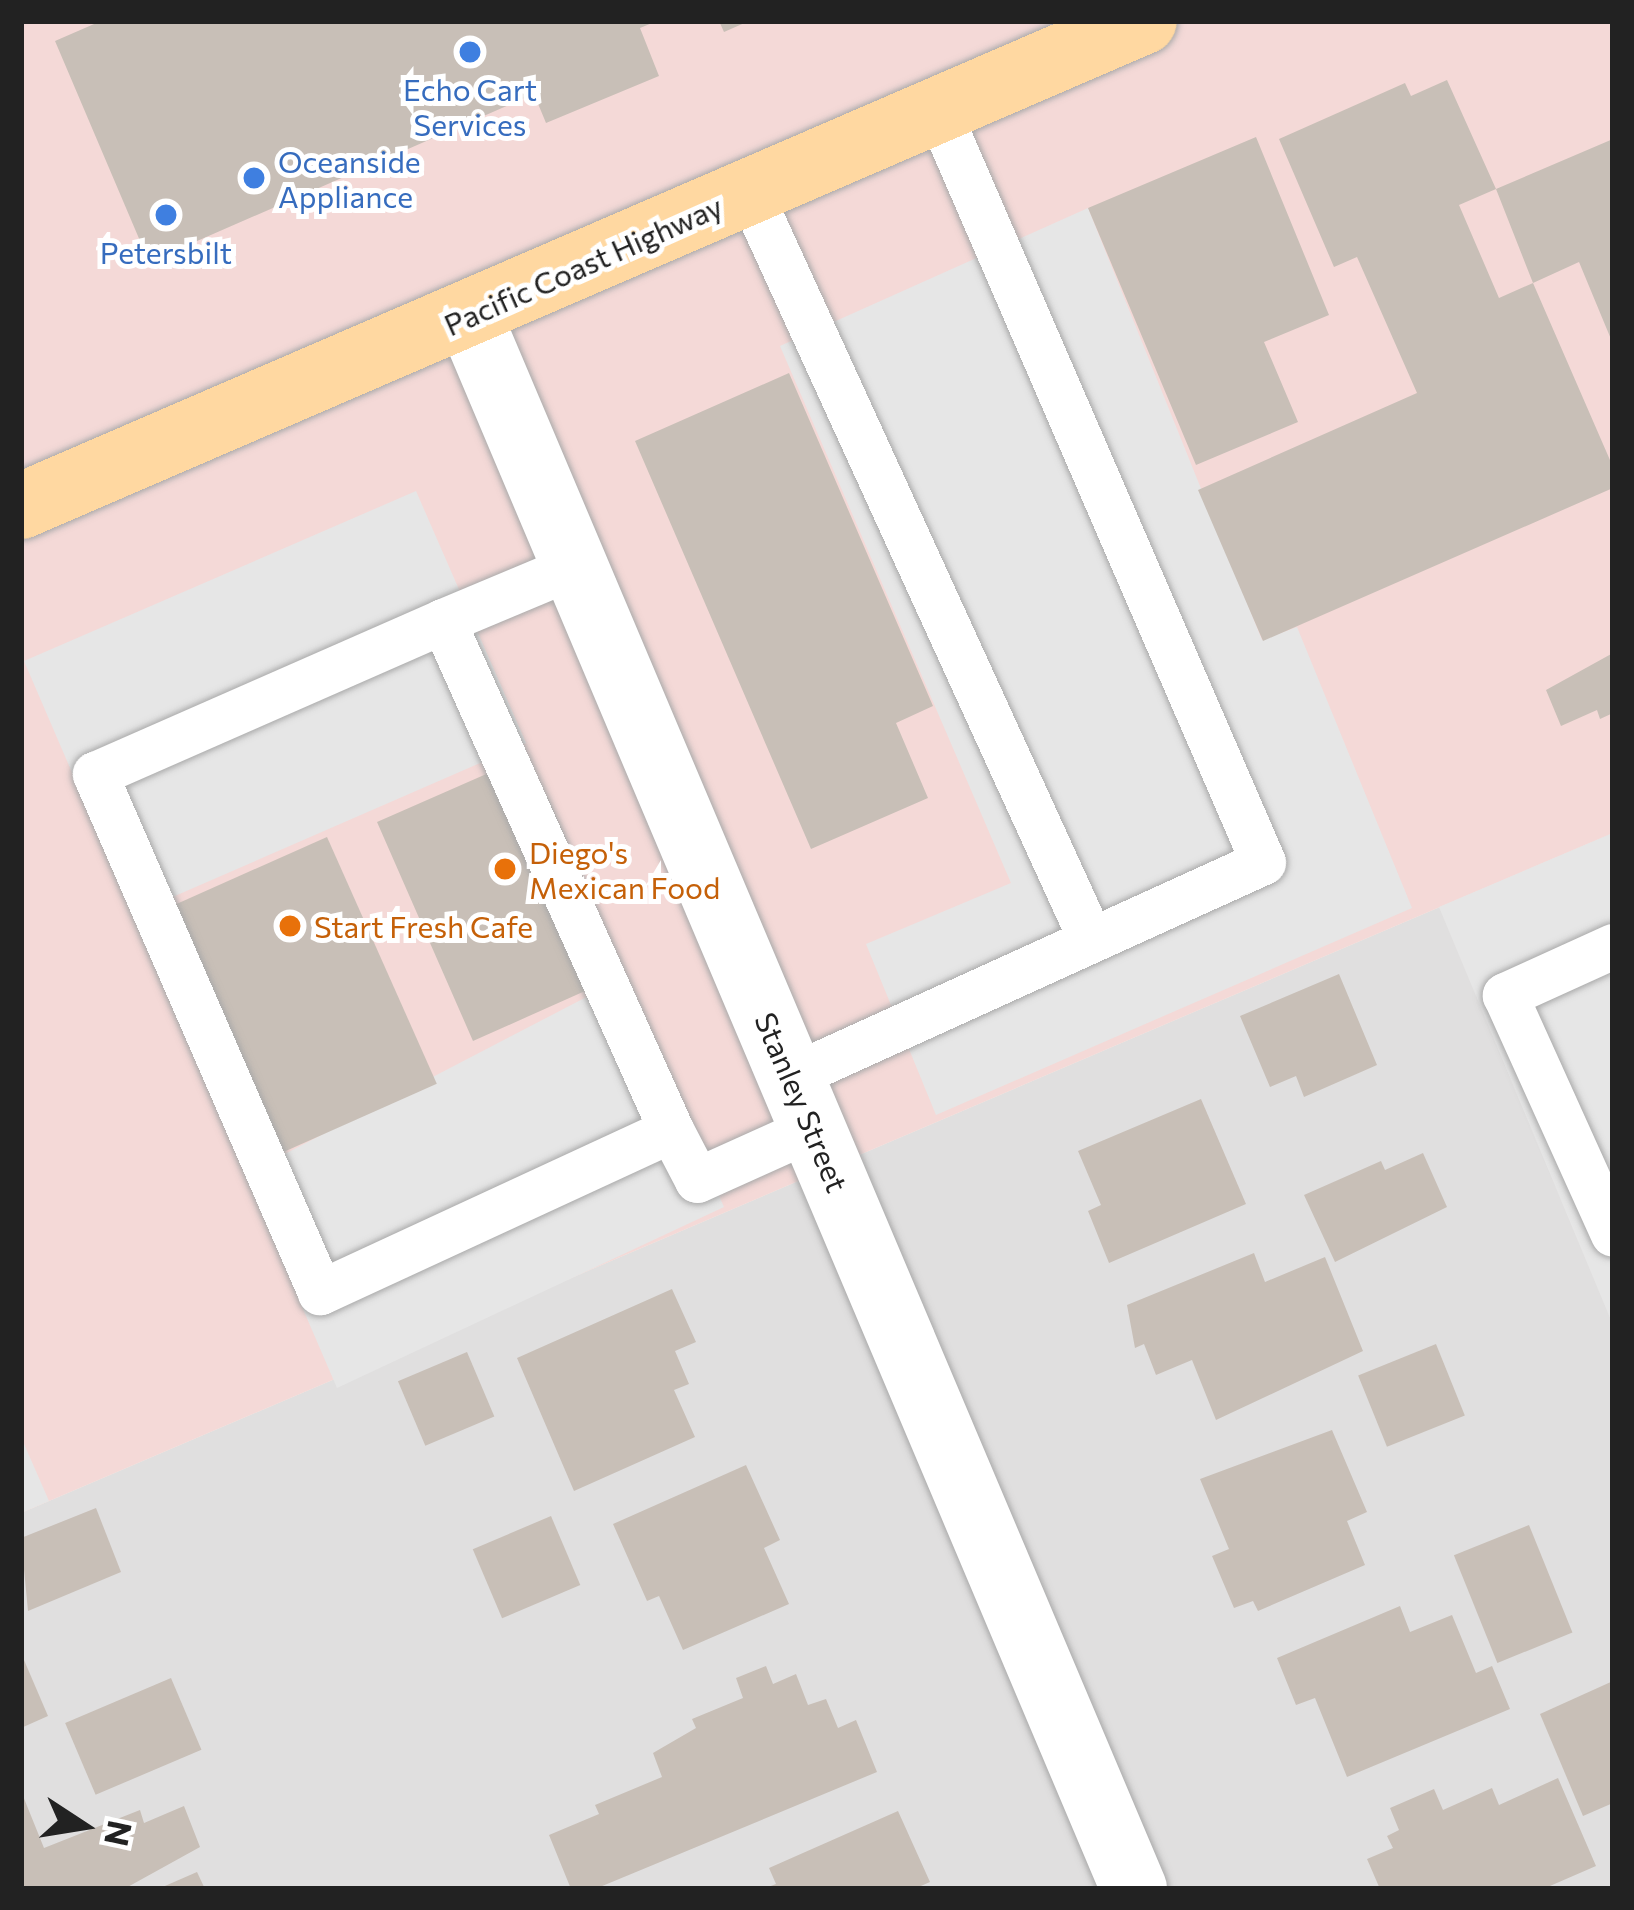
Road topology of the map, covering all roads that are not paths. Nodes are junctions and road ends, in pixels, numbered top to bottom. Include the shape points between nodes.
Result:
1 (1144, 21) edge
2 (938, 111) junction
3 (749, 191) junction
4 (469, 316) junction
5 (21, 506) edge
6 (572, 567) junction
7 (443, 621) junction
8 (1091, 940) junction
9 (1613, 946) edge
10 (802, 1102) junction
11 (671, 1130) junction
12 (1613, 1234) edge
13 (1134, 1889) edge

1 - 2 main road, Pacific Coast Highway
2 - 3 main road, Pacific Coast Highway
2 - 8 lane via 1262,862
3 - 4 main road, Pacific Coast Highway
3 - 8 lane
4 - 5 main road, Pacific Coast Highway
4 - 6 street, Stanley Street
6 - 7 lane
6 - 10 street, Stanley Street
7 - 11 lane
7 - 11 lane via 95,773 320,1292
8 - 10 lane
9 - 12 lane via 1505,995
10 - 11 lane via 697,1180
10 - 13 street, Stanley Street

